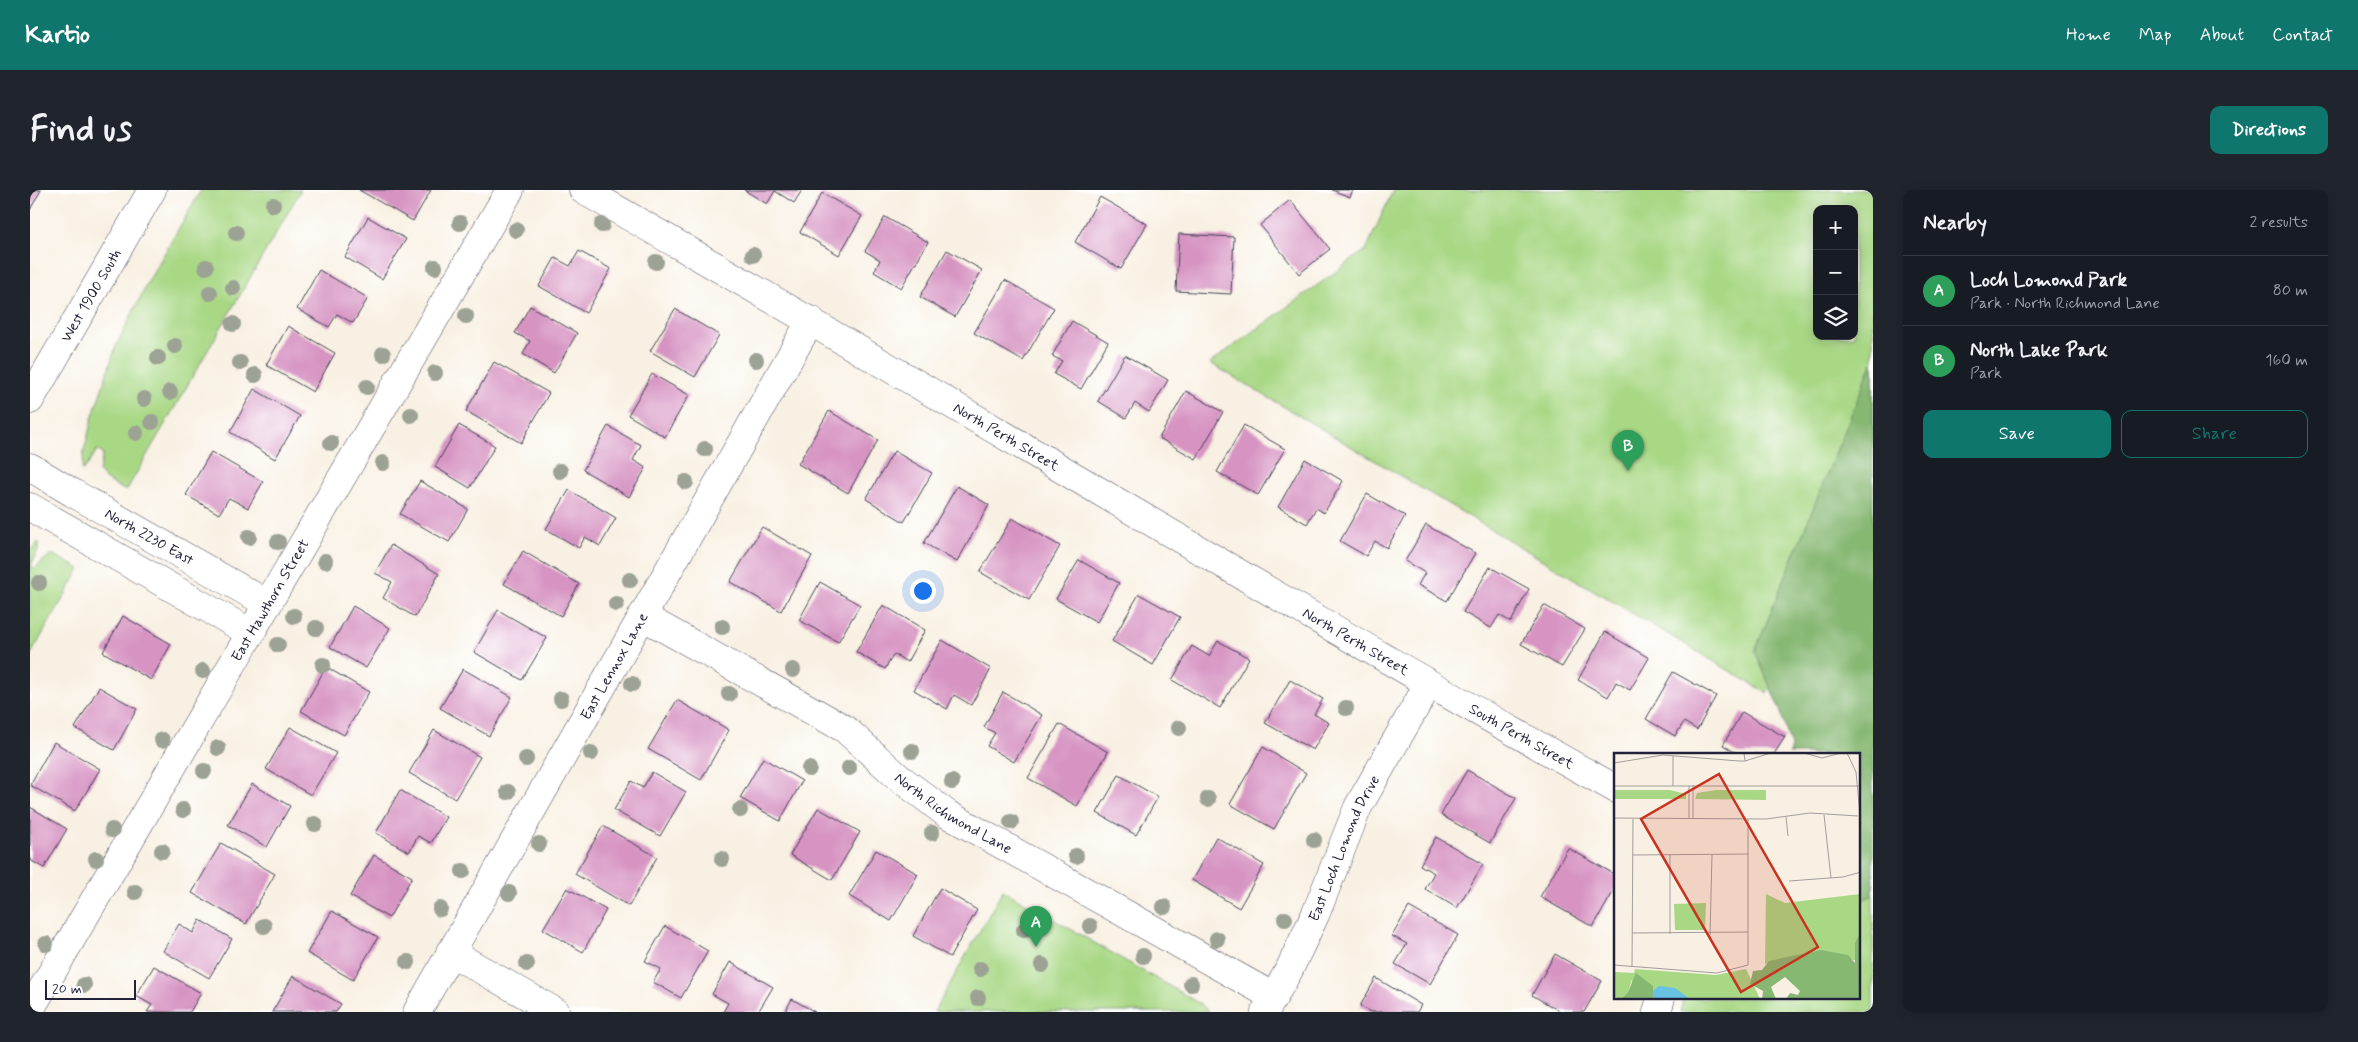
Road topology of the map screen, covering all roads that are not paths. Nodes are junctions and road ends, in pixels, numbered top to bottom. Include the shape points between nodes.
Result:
1 (152, 190) edge
2 (510, 190) edge
3 (583, 190) edge
4 (810, 320) junction
5 (30, 400) edge
6 (30, 467) edge
7 (30, 506) edge
8 (268, 604) junction
9 (642, 616) junction
10 (251, 633) junction
11 (1428, 685) junction
12 (1614, 788) edge
13 (450, 952) junction
14 (1270, 1005) edge
15 (30, 1010) edge
16 (417, 1012) edge
17 (556, 1012) edge

1 - 5 street, West 1900 South
2 - 8 street, East Hawthorn Street
3 - 4 street, North Perth Street
4 - 9 street, East Lennox Lane
4 - 11 street, North Perth Street
6 - 8 street, North 2230 East
7 - 10 street
8 - 10 street, East Hawthorn Street
9 - 13 street, East Lennox Lane
9 - 14 street, North Richmond Lane via 845,729 897,776 947,814
10 - 15 street, East Hawthorn Street
11 - 12 street, South Perth Street
11 - 14 street, East Loch Lomond Drive via 1358,808 1316,913
13 - 16 street, East Lennox Lane
13 - 17 street

